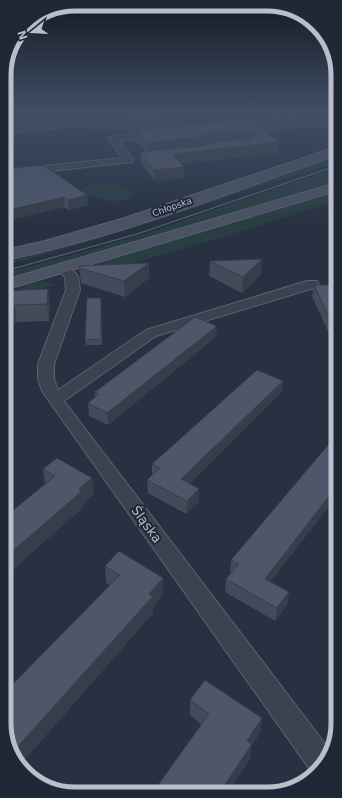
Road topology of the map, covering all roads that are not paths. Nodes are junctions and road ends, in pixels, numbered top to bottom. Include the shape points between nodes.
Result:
1 (123, 149) edge
2 (331, 153) edge
3 (11, 172) edge
4 (331, 189) edge
5 (11, 254) edge
6 (63, 269) junction
7 (11, 283) edge
8 (312, 284) dead end
9 (55, 399) junction
10 (320, 759) edge

1 - 3 street via 133,160
2 - 5 main road, Chłopska via 122,224
4 - 6 main road
6 - 7 main road
6 - 9 street, Śląska via 71,276 73,290 44,374 45,382
8 - 9 street via 155,331 132,344 70,391
9 - 10 street, Śląska

